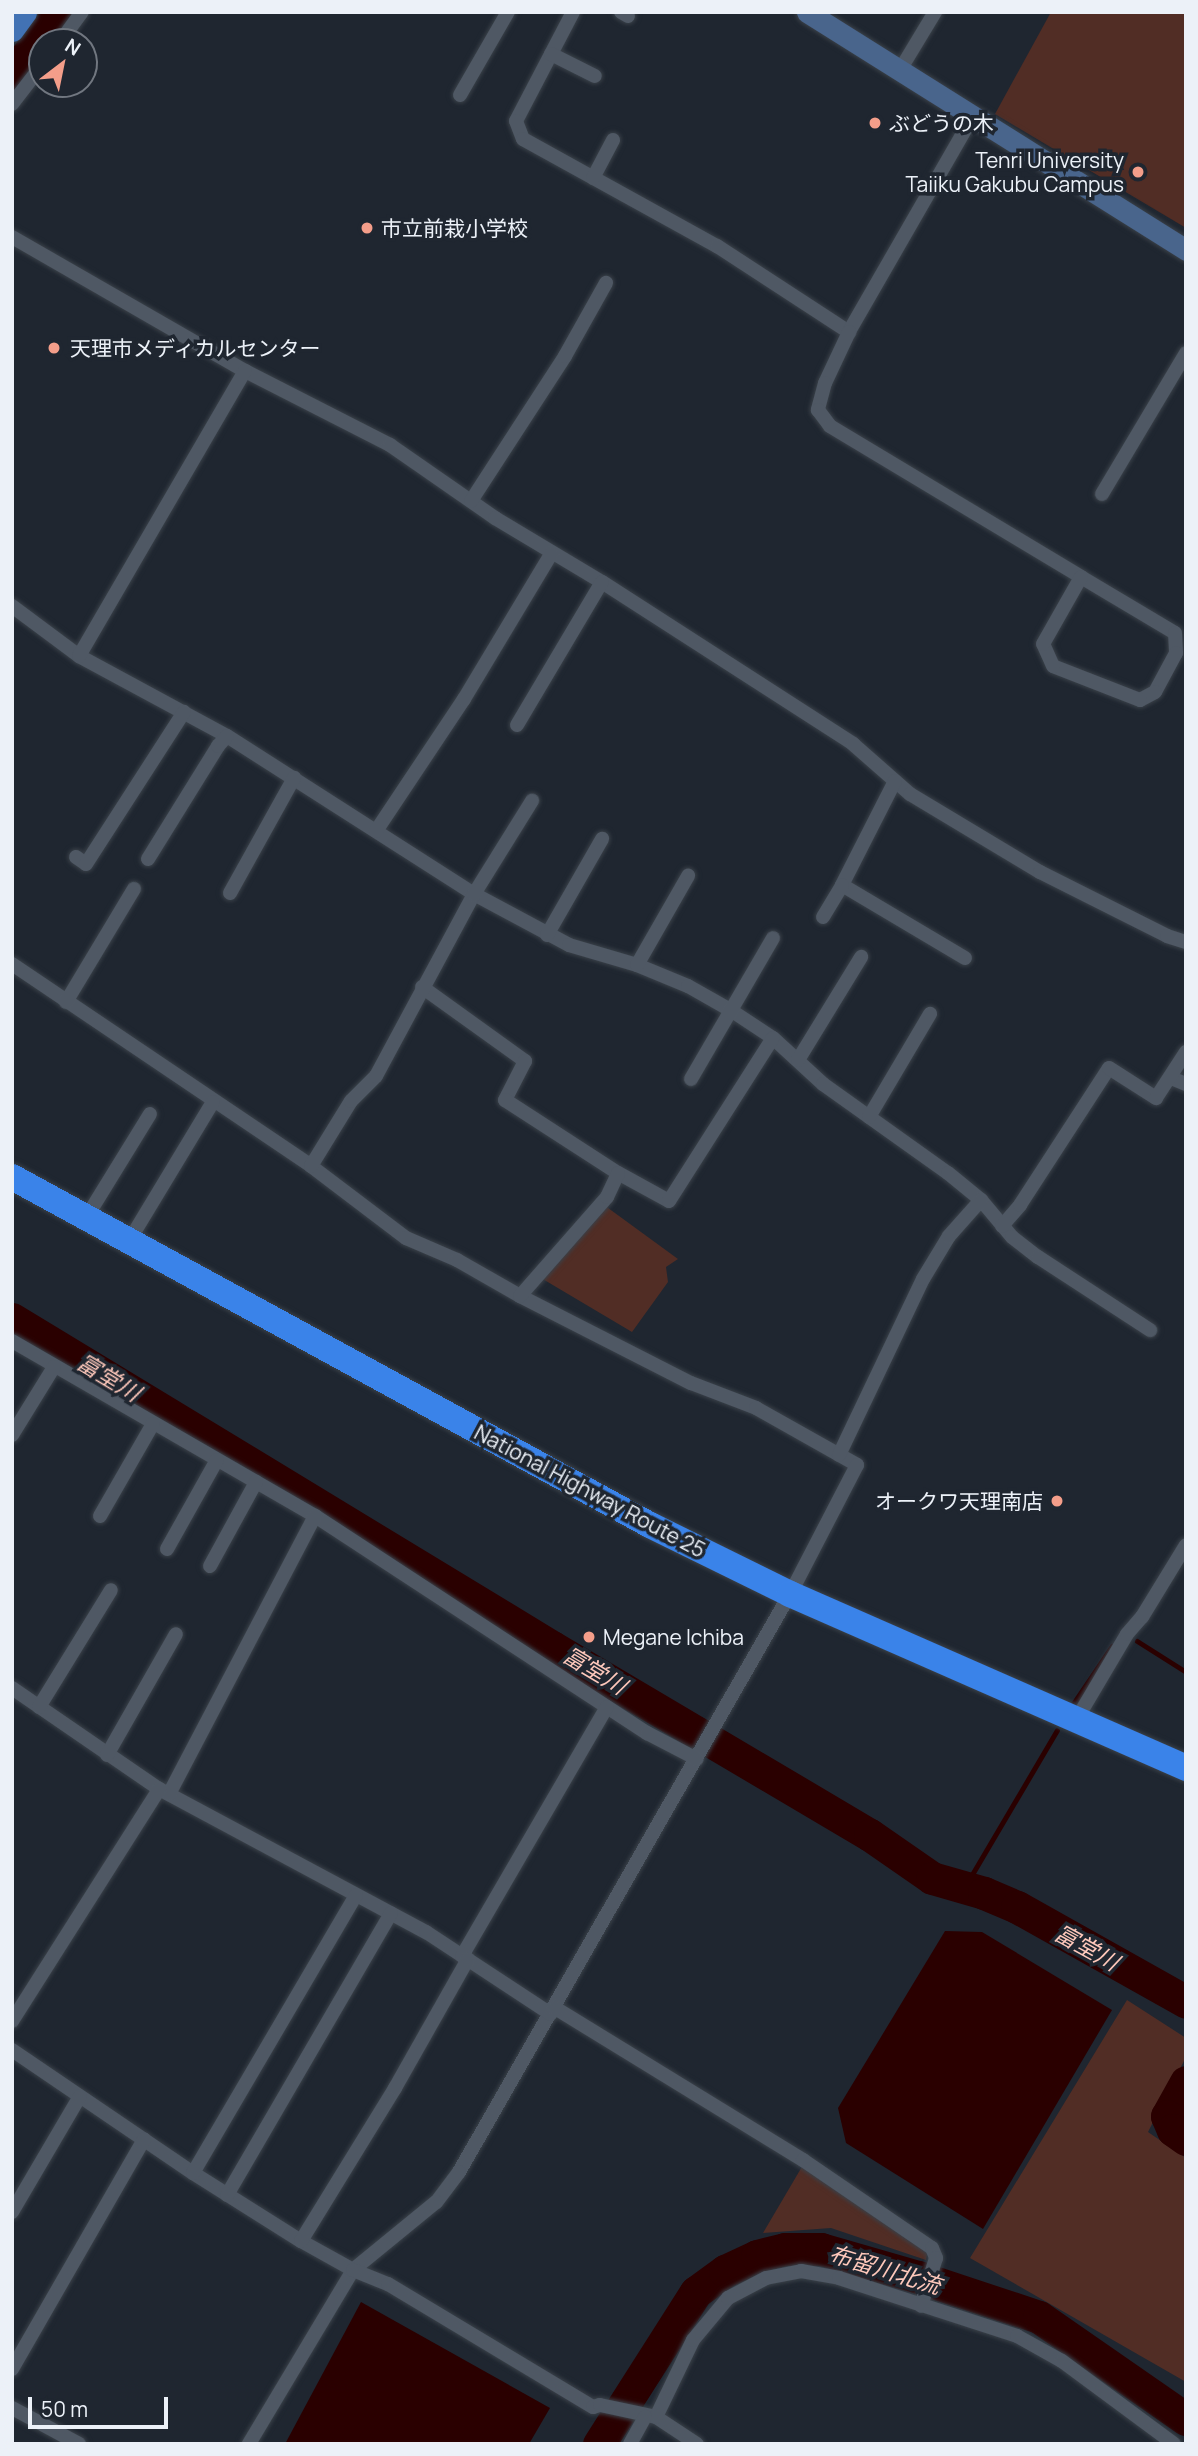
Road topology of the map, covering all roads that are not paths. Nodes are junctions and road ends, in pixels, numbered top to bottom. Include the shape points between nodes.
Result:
1 (25, 12) edge
2 (82, 12) edge
3 (508, 12) edge
4 (573, 12) edge
5 (807, 12) edge
6 (935, 12) edge
7 (70, 28) edge
8 (12, 30) edge
9 (551, 54) junction
10 (900, 70) junction
11 (595, 76) dead end
12 (28, 83) edge
13 (460, 95) dead end
14 (12, 103) edge
15 (973, 116) junction
16 (613, 140) dead end
17 (593, 178) junction
18 (12, 237) edge
19 (1186, 250) edge
20 (606, 283) dead end
21 (849, 332) junction
22 (1186, 353) edge
23 (245, 371) junction
24 (1102, 494) dead end
25 (471, 501) junction
26 (551, 554) junction
27 (1081, 577) junction
28 (603, 582) junction
29 (12, 606) edge
30 (79, 656) junction
31 (184, 712) junction
32 (517, 724) dead end
33 (228, 736) junction
34 (294, 778) junction
35 (895, 781) junction
36 (532, 800) dead end
37 (376, 831) junction
38 (602, 839) dead end
39 (76, 858) dead end
40 (148, 859) dead end
41 (688, 876) dead end
42 (842, 885) junction
43 (134, 888) dead end
44 (230, 893) dead end
45 (474, 894) junction
46 (822, 918) dead end
47 (547, 935) junction
48 (773, 938) dead end
49 (1186, 942) edge
50 (861, 957) dead end
51 (965, 958) dead end
52 (12, 964) edge
53 (636, 965) junction
54 (422, 986) junction
55 (66, 1002) junction
56 (732, 1011) junction
57 (930, 1014) dead end
58 (773, 1038) junction
59 (1186, 1052) edge
60 (797, 1060) junction
61 (1171, 1078) junction
62 (691, 1079) dead end
63 (1186, 1084) edge
64 (213, 1102) junction
65 (150, 1114) dead end
66 (869, 1117) junction
67 (311, 1166) junction
68 (618, 1173) junction
69 (12, 1177) edge
70 (981, 1200) junction
71 (86, 1218) junction
72 (1002, 1226) junction
73 (129, 1241) junction
74 (520, 1296) junction
75 (1150, 1330) dead end
76 (12, 1341) edge
77 (54, 1367) junction
78 (153, 1424) junction
79 (12, 1435) edge
80 (839, 1455) junction
81 (217, 1460) junction
82 (256, 1482) junction
83 (100, 1516) dead end
84 (315, 1516) junction
85 (1186, 1545) edge
86 (167, 1549) dead end
87 (211, 1566) dead end
88 (111, 1590) dead end
89 (790, 1594) junction
90 (176, 1634) dead end
91 (12, 1688) edge
92 (39, 1707) junction
93 (607, 1707) junction
94 (1075, 1722) junction
95 (703, 1747) junction
96 (107, 1755) junction
97 (1186, 1768) edge
98 (164, 1791) junction
99 (356, 1895) junction
100 (391, 1913) junction
101 (465, 1958) junction
102 (553, 2011) junction
103 (12, 2021) edge
104 (12, 2050) edge
105 (80, 2096) junction
106 (144, 2139) junction
107 (193, 2173) junction
108 (226, 2195) junction
109 (12, 2212) edge
110 (301, 2241) junction
111 (353, 2270) junction
112 (922, 2304) junction
113 (12, 2369) edge
114 (12, 2408) edge
115 (647, 2416) junction
116 (72, 2442) edge
117 (249, 2444) edge
118 (630, 2444) edge
119 (696, 2444) edge
120 (1174, 2444) edge

1 - 8 main road
2 - 7 street
3 - 13 street
4 - 9 street
5 - 10 street
6 - 10 street
9 - 11 street
9 - 17 street via 516,121 523,139
10 - 15 street
12 - 14 street
15 - 19 street
15 - 21 street
16 - 17 street
17 - 21 street via 717,246
18 - 23 street
20 - 25 street via 565,356
21 - 27 street via 818,410 830,426
22 - 24 street
23 - 25 street via 390,444
23 - 30 street
25 - 26 street
26 - 28 street
26 - 37 street via 464,699
27 - 27 street via 1174,633 1176,653 1155,692 1140,700 1053,666 1043,644
28 - 32 street
28 - 35 street via 853,744
29 - 30 street
30 - 31 street
31 - 33 street
31 - 39 street via 86,864
33 - 34 street
33 - 40 street
34 - 37 street
34 - 44 street
35 - 42 street
35 - 49 street via 1040,872
36 - 45 street
37 - 45 street
38 - 47 street
41 - 53 street
42 - 46 street
42 - 51 street
43 - 55 street
45 - 47 street
45 - 54 street
47 - 53 street
48 - 56 street
50 - 60 street
52 - 55 street
53 - 56 street via 688,986
54 - 67 street via 376,1076 351,1101
54 - 68 street via 525,1061 505,1100
55 - 64 street
56 - 58 street
56 - 62 street
57 - 66 street
58 - 60 street
58 - 68 street via 669,1201
59 - 61 street
60 - 66 street
61 - 63 street
61 - 72 street via 1156,1098 1109,1068
64 - 67 street
64 - 73 street
65 - 71 street
66 - 70 street
67 - 74 street via 406,1238 457,1260
68 - 74 street via 607,1197
69 - 71 highway, National Highway Route 25
70 - 72 street
70 - 80 street via 949,1236 922,1279
71 - 73 highway, National Highway Route 25
72 - 75 street via 1038,1257
73 - 89 highway, National Highway Route 25 via 650,1525
74 - 80 street via 691,1382 756,1408
76 - 77 street
77 - 78 street
77 - 79 street
78 - 81 street
78 - 83 street
80 - 89 street via 858,1465
81 - 82 street
81 - 86 street
82 - 84 street
82 - 87 street
84 - 93 street
84 - 98 street
85 - 94 street
88 - 92 street
89 - 94 highway, National Highway Route 25
89 - 95 street
90 - 96 street
91 - 92 street
92 - 96 street
93 - 95 street via 647,1733
93 - 101 street
94 - 97 highway, National Highway Route 25
95 - 102 street
96 - 98 street
98 - 99 street
98 - 103 street
99 - 100 street
99 - 107 street
100 - 101 street
100 - 108 street
101 - 102 street
101 - 110 street via 395,2088
102 - 111 street via 459,2172 436,2202
102 - 112 street via 803,2160 932,2248 936,2258
104 - 105 street
105 - 106 street
105 - 109 street
106 - 107 street
106 - 113 street
107 - 108 street
108 - 110 street
110 - 111 street
111 - 115 street via 388,2284 593,2407
111 - 117 street
112 - 115 street via 802,2271 766,2278 729,2298 694,2340
112 - 120 street via 1028,2343 1062,2361
114 - 116 street
115 - 118 street
115 - 119 street

